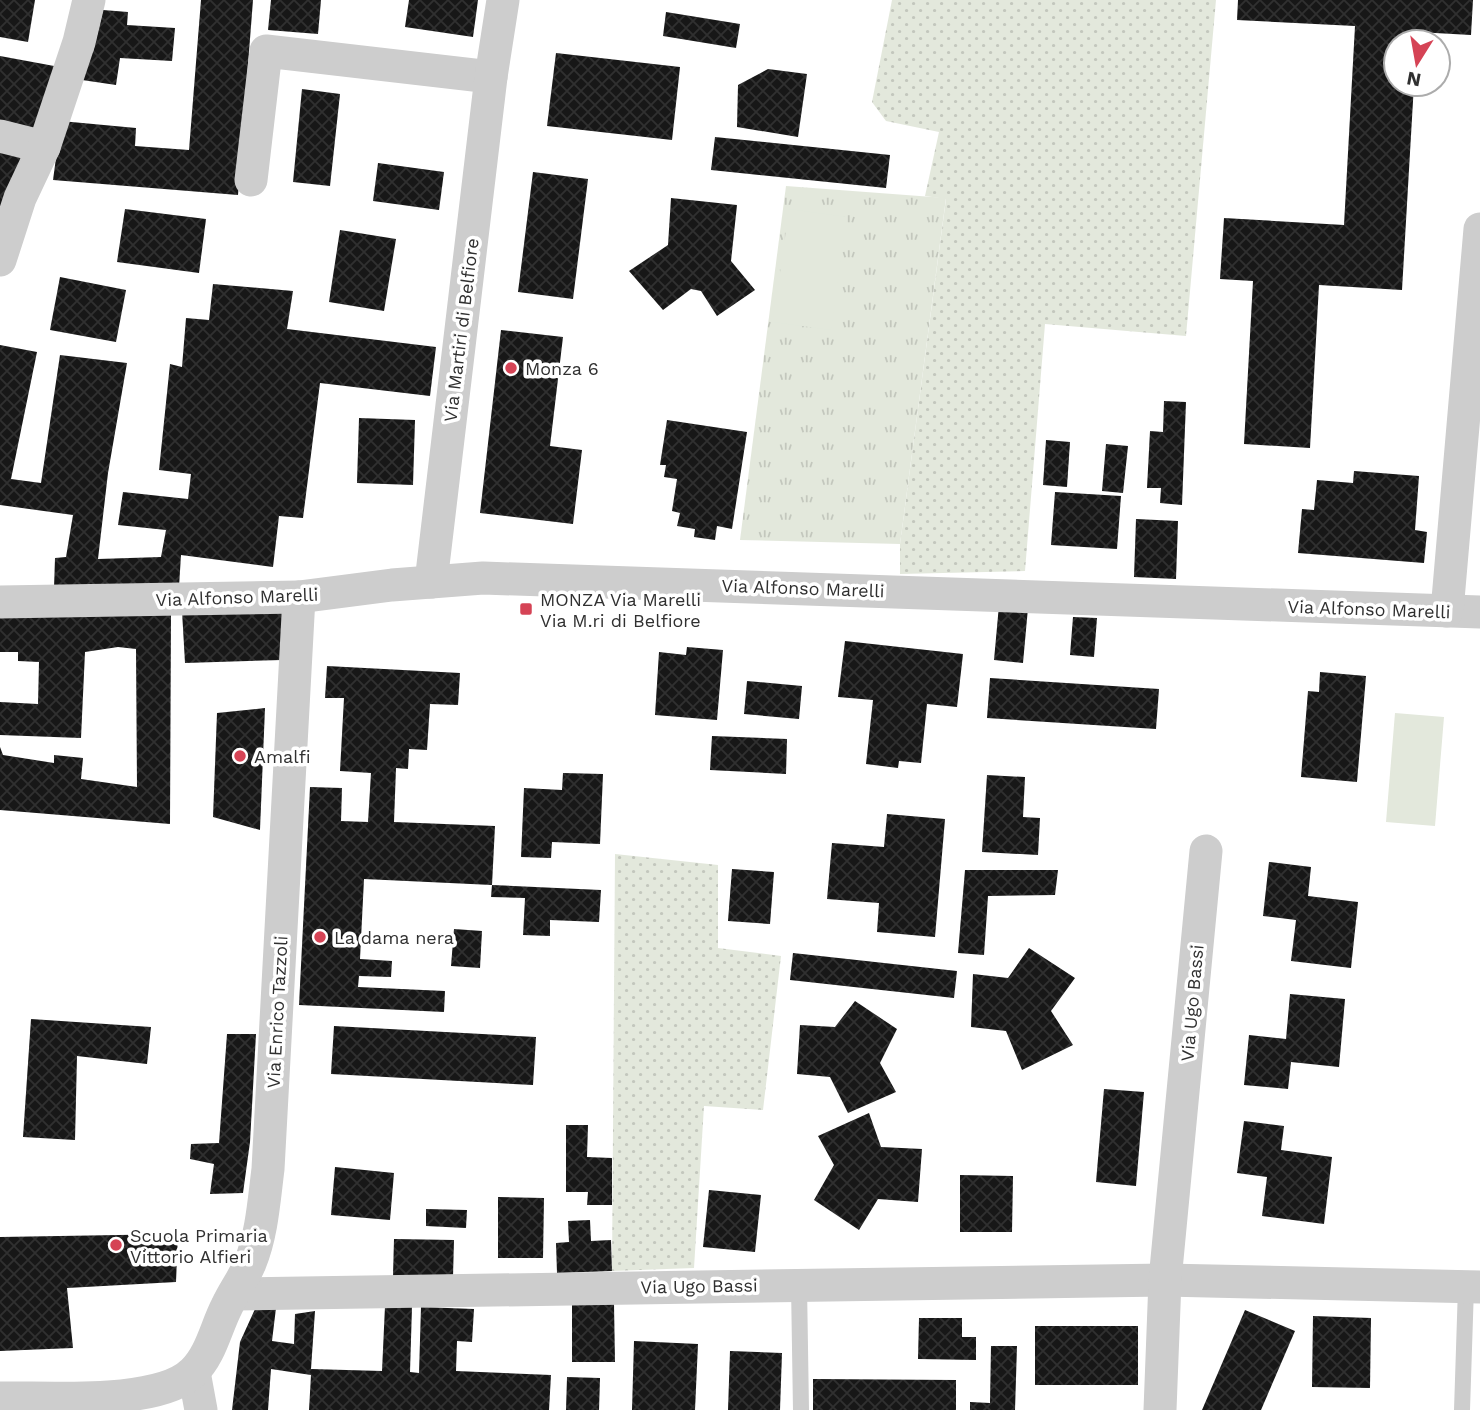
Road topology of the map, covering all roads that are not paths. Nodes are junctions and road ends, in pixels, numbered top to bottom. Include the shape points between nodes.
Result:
1 (89, 0) edge
2 (503, 0) edge
3 (491, 77) junction
4 (0, 136) edge
5 (44, 147) junction
6 (251, 180) dead end
7 (1480, 229) edge
8 (0, 260) edge
9 (431, 582) junction
10 (299, 597) junction
11 (0, 602) edge
12 (1447, 611) junction
13 (1480, 612) edge
14 (1206, 851) dead end
15 (1165, 1280) junction
16 (799, 1285) junction
17 (1473, 1287) edge
18 (234, 1294) junction
19 (194, 1372) junction
20 (0, 1398) edge
21 (201, 1410) edge
22 (801, 1410) edge
23 (1160, 1410) edge
24 (1462, 1410) edge

1 - 5 street
2 - 3 street, Via Martiri di Belfiore
3 - 6 street via 266,51
3 - 9 street, Via Martiri di Belfiore
4 - 5 street
5 - 8 street via 20,198
7 - 12 street
9 - 10 street, Via Alfonso Marelli
9 - 12 street, Via Alfonso Marelli via 559,579
10 - 11 street, Via Alfonso Marelli
10 - 18 street, Via Enrico Tazzoli via 268,1168 256,1246
12 - 13 street, Via Alfonso Marelli
14 - 15 street, Via Ugo Bassi
15 - 16 street, Via Ugo Bassi
15 - 17 street, Via Ugo Bassi
15 - 23 street
16 - 18 street, Via Ugo Bassi
16 - 22 lane
17 - 24 lane
18 - 19 street, Via Enrico Tazzoli
19 - 20 street via 169,1387 137,1395
19 - 21 street

